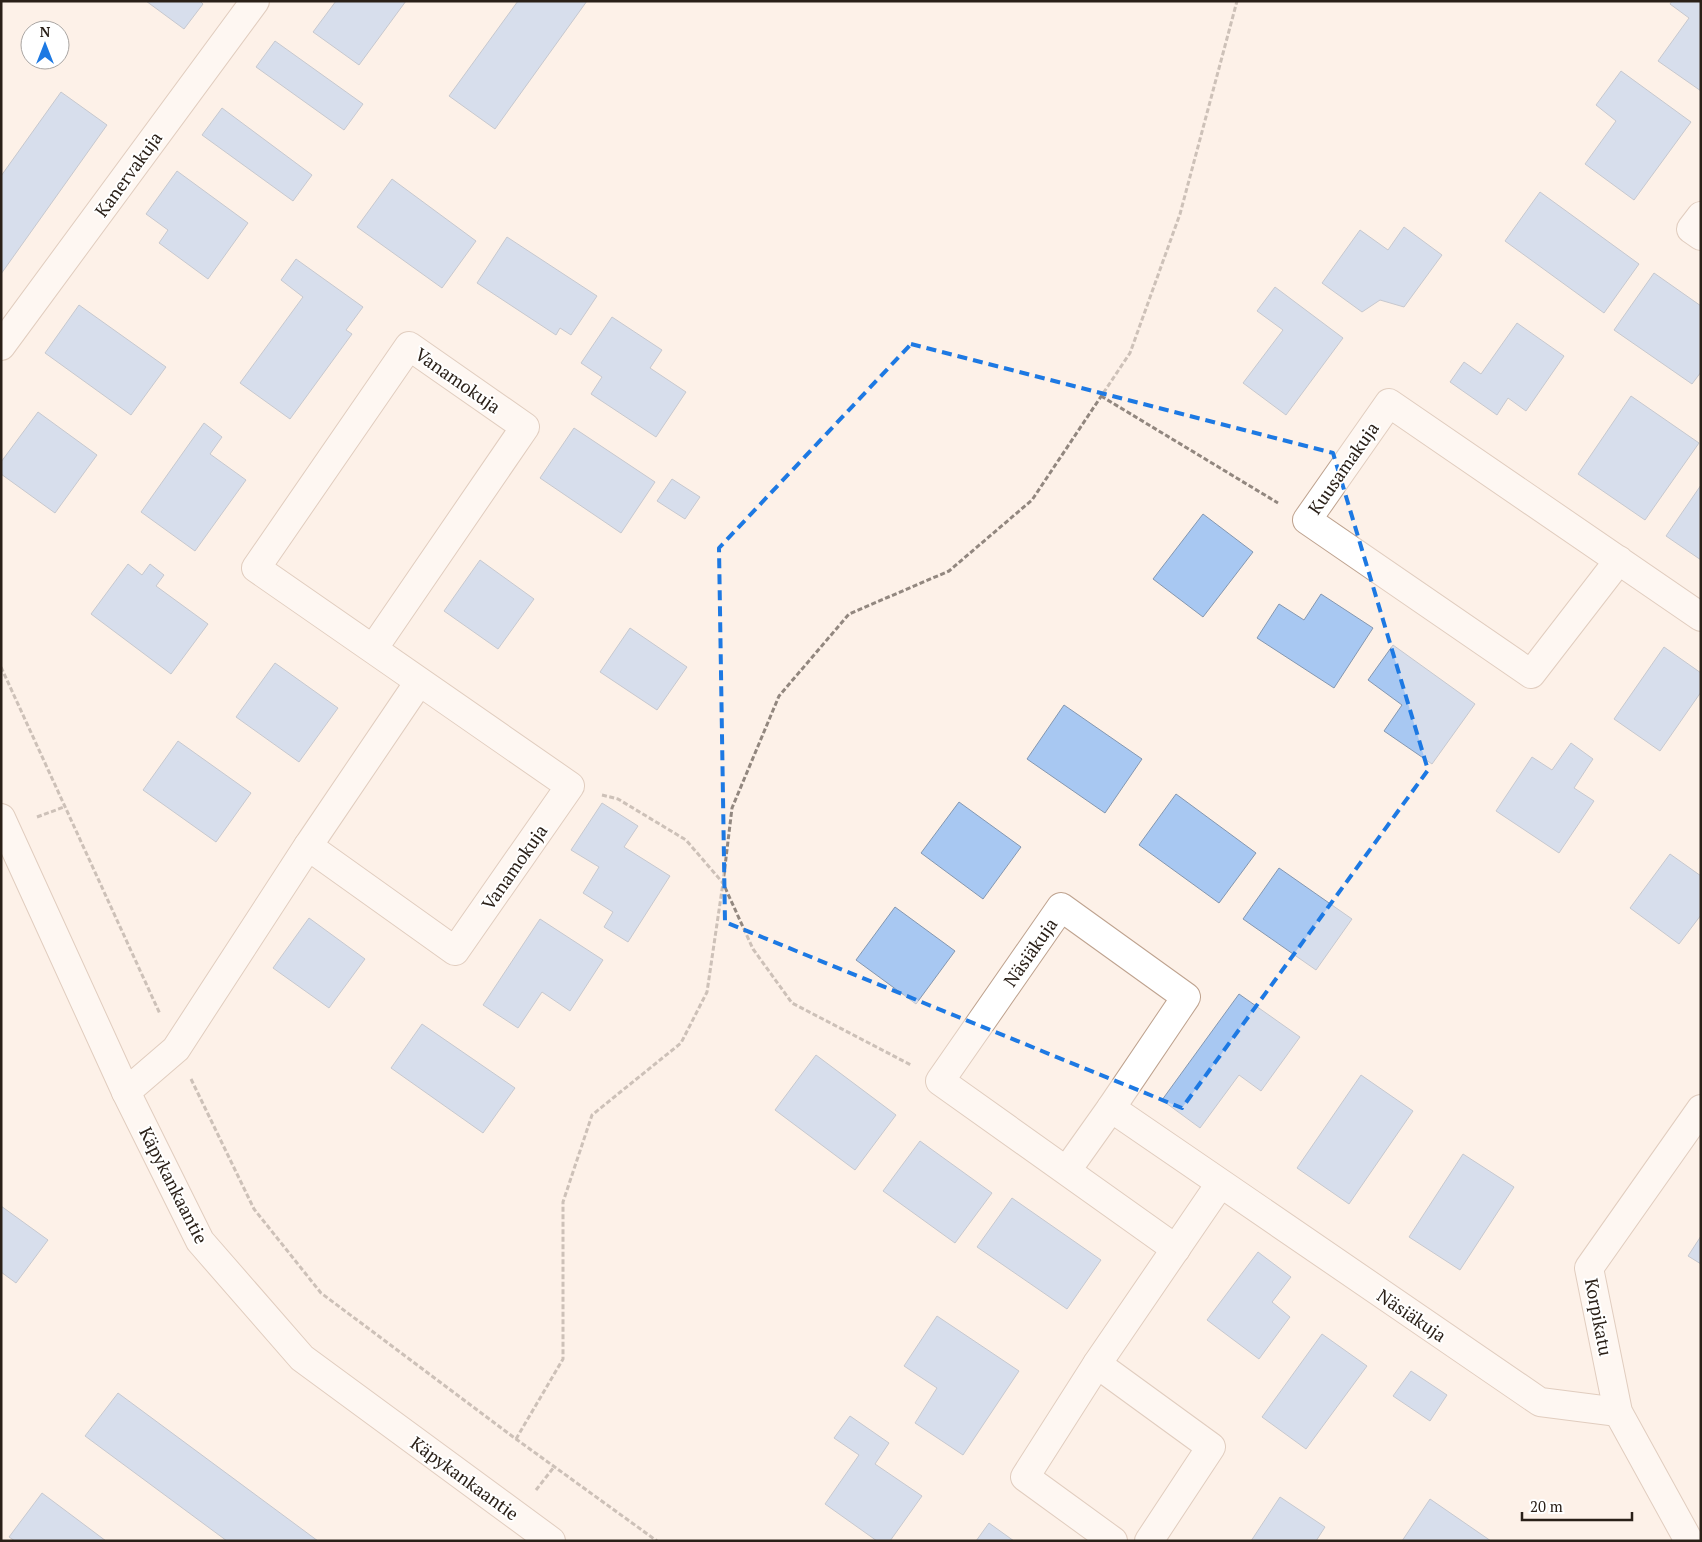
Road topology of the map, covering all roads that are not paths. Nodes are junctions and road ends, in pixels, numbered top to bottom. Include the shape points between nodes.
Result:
1 (255, 1) edge
2 (1701, 216) edge
3 (1701, 236) edge
4 (1, 346) edge
5 (1619, 560) junction
6 (1701, 616) edge
7 (373, 649) junction
8 (419, 682) junction
9 (1, 818) edge
10 (308, 846) junction
11 (11, 864) edge
12 (126, 1092) junction
13 (1111, 1108) junction
14 (1701, 1109) edge
15 (1066, 1170) junction
16 (1220, 1184) junction
17 (1176, 1248) junction
18 (1097, 1364) junction
19 (1618, 1412) junction
20 (551, 1541) edge
21 (1113, 1541) edge
22 (1149, 1541) edge
23 (1689, 1541) edge

1 - 4 street, Kanervakuja
2 - 3 street via 1691,229
5 - 5 street, Kuusamakuja via 1389,403 1307,520 1531,674
5 - 6 street, Kuusamakuja
7 - 7 street, Vanamokuja via 256,568 409,346 525,426
7 - 8 street, Vanamokuja
8 - 10 street
8 - 10 street, Vanamokuja via 570,786 456,951
9 - 11 street, Käpykankaantie
10 - 12 street via 176,1049
11 - 12 street, Käpykankaantie
12 - 20 street, Käpykankaantie via 200,1241 302,1358
13 - 15 street, Näsiäkuja
13 - 15 street, Näsiäkuja via 1186,997 1061,907 940,1081
13 - 16 street, Näsiäkuja
14 - 19 street, Korpikatu via 1589,1268
15 - 17 street
16 - 17 street
16 - 19 street, Näsiäkuja via 1540,1402
17 - 18 street
18 - 21 street via 1026,1477
18 - 22 street via 1211,1446
19 - 23 street, Korpikatu

